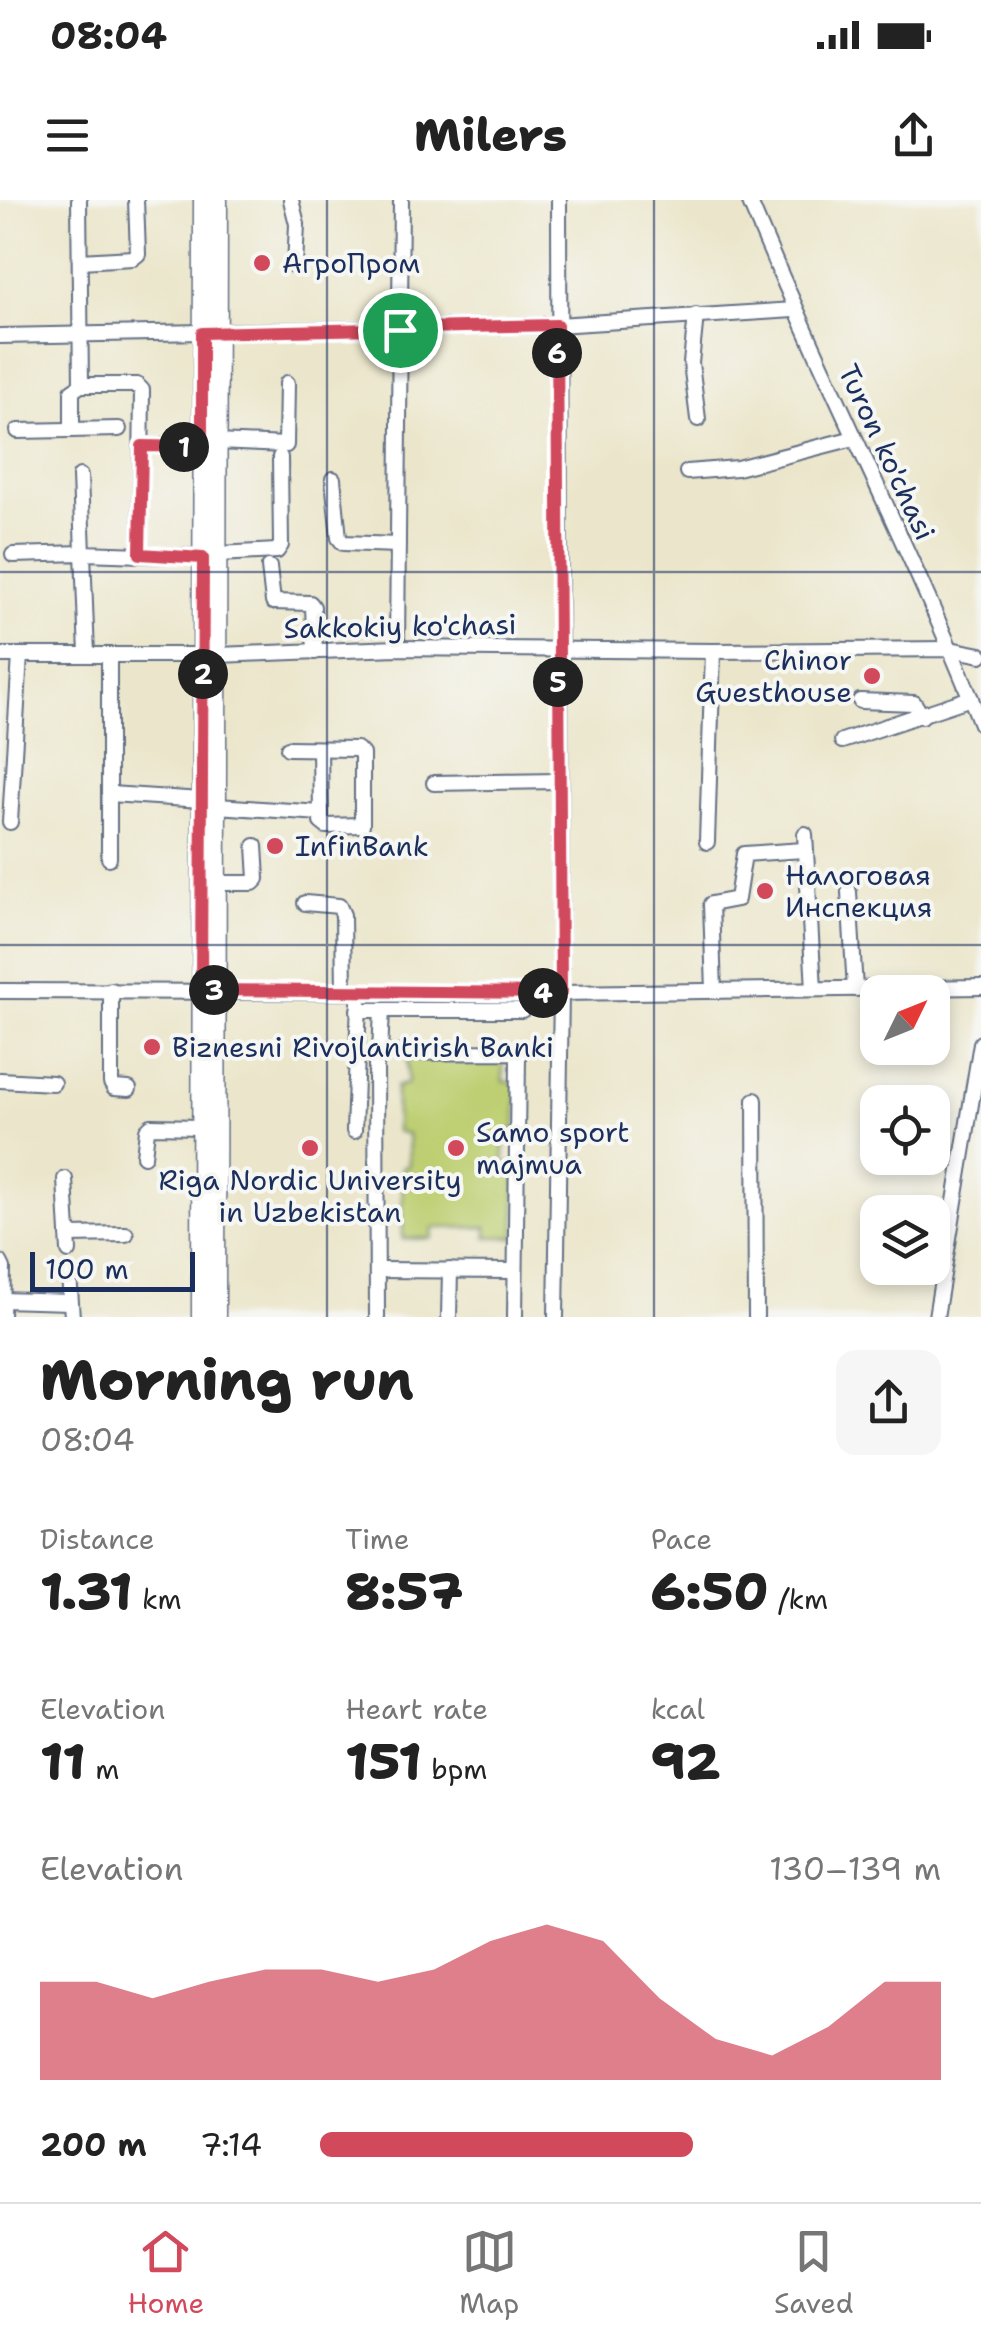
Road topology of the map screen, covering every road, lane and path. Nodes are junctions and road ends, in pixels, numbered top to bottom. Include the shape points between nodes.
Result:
1 (79, 200) edge
2 (136, 200) edge
3 (203, 200) edge
4 (218, 200) edge
5 (290, 200) edge
6 (401, 200) edge
7 (559, 200) edge
8 (749, 200) edge
9 (80, 261) junction
10 (295, 268) dead end
11 (794, 310) junction
12 (696, 315) junction
13 (557, 325) junction
14 (400, 330) junction
15 (210, 333) junction
16 (81, 334) junction
17 (0, 336) edge
18 (81, 384) junction
19 (286, 384) dead end
20 (698, 419) dead end
21 (119, 429) dead end
22 (72, 430) junction
23 (18, 432) dead end
24 (854, 438) junction
25 (210, 445) junction
26 (142, 446) junction
27 (280, 458) dead end
28 (686, 472) dead end
29 (80, 476) dead end
30 (333, 479) dead end
31 (398, 545) junction
32 (83, 553) junction
33 (13, 554) dead end
34 (140, 554) junction
35 (210, 556) junction
36 (269, 567) dead end
37 (397, 648) junction
38 (950, 649) junction
39 (558, 650) junction
40 (713, 651) junction
41 (314, 652) junction
42 (20, 654) junction
43 (0, 655) edge
44 (87, 655) junction
45 (109, 655) junction
46 (210, 655) junction
47 (981, 655) edge
48 (970, 698) junction
49 (860, 702) dead end
50 (922, 716) junction
51 (981, 724) edge
52 (842, 741) dead end
53 (288, 748) dead end
54 (320, 749) junction
55 (559, 781) junction
56 (434, 783) dead end
57 (110, 794) junction
58 (209, 803) junction
59 (322, 814) junction
60 (10, 822) dead end
61 (707, 842) dead end
62 (255, 846) dead end
63 (109, 858) dead end
64 (216, 883) junction
65 (848, 892) dead end
66 (305, 903) dead end
67 (981, 987) edge
68 (854, 988) junction
69 (814, 989) junction
70 (0, 990) edge
71 (111, 990) junction
72 (208, 990) junction
73 (714, 991) junction
74 (352, 992) junction
75 (561, 993) junction
76 (358, 1010) junction
77 (382, 1010) junction
78 (522, 1010) dead end
79 (981, 1043) edge
80 (380, 1053) junction
81 (0, 1080) edge
82 (52, 1083) dead end
83 (130, 1090) dead end
84 (755, 1100) dead end
85 (201, 1127) junction
86 (354, 1131) dead end
87 (144, 1156) dead end
88 (65, 1180) dead end
89 (126, 1234) dead end
90 (68, 1235) junction
91 (69, 1251) dead end
92 (0, 1262) edge
93 (377, 1270) junction
94 (450, 1270) junction
95 (514, 1271) junction
96 (69, 1275) dead end
97 (2, 1300) edge
98 (71, 1309) edge
99 (2, 1317) edge
100 (201, 1317) edge
101 (216, 1317) edge
102 (378, 1317) edge
103 (450, 1317) edge
104 (514, 1317) edge
105 (556, 1317) edge
106 (756, 1317) edge
107 (936, 1317) edge

1 - 9 street
2 - 9 street via 138,254
3 - 15 main road
4 - 15 main road
5 - 10 street via 297,224
6 - 14 street
7 - 13 street
8 - 11 street, Turon ko'chasi
9 - 16 street
11 - 12 street
11 - 24 street, Turon ko'chasi
12 - 13 street
12 - 20 street via 691,362
13 - 14 street
13 - 39 street
14 - 15 street
14 - 31 street
15 - 16 street
15 - 25 main road
16 - 17 street
16 - 18 street
18 - 22 street via 72,391
18 - 26 street via 140,387
19 - 25 street via 286,445
21 - 22 street
22 - 23 street
24 - 28 street via 737,468
24 - 38 street, Turon ko'chasi
25 - 26 street
25 - 35 main road
26 - 34 street
27 - 35 street via 277,551
29 - 32 street
30 - 31 street via 338,538
31 - 37 street
32 - 33 street
32 - 34 street
32 - 44 street
34 - 35 street
35 - 46 main road
36 - 41 street via 274,602 313,607
37 - 39 street, Sakkokiy ko'chasi
37 - 41 street, Sakkokiy ko'chasi
38 - 40 street, Sakkokiy ko'chasi
38 - 47 street, Sakkokiy ko'chasi
38 - 48 street, Turon ko'chasi
39 - 40 street, Sakkokiy ko'chasi
39 - 55 street
40 - 61 street
41 - 46 street, Sakkokiy ko'chasi
42 - 43 street, Sakkokiy ko'chasi
42 - 44 street, Sakkokiy ko'chasi
42 - 60 street
44 - 45 street, Sakkokiy ko'chasi
45 - 46 street, Sakkokiy ko'chasi
45 - 57 street
46 - 58 main road
48 - 50 street
48 - 51 street, Turon ko'chasi
49 - 50 street via 914,703
50 - 52 street
53 - 54 street
54 - 59 street
54 - 59 street via 362,754 364,820 326,826
55 - 56 street
55 - 75 street
57 - 58 street
57 - 63 street
58 - 59 street
58 - 64 main road
58 - 72 main road
62 - 64 street via 253,883
64 - 72 main road
65 - 68 street
66 - 74 street via 339,906
67 - 68 street
68 - 69 street
69 - 73 street
69 - 73 street via 804,842 744,854 737,899 711,904
70 - 71 street
71 - 72 street
71 - 83 street via 110,1084
72 - 74 street
72 - 85 main road
72 - 101 main road
73 - 75 street
74 - 75 street
74 - 76 street
75 - 105 street
76 - 77 street
76 - 86 street
77 - 78 street
77 - 80 street
79 - 107 street
80 - 93 street
80 - 95 street via 518,1056
81 - 82 street
84 - 106 street
85 - 87 street via 151,1126
85 - 100 main road
88 - 90 street
89 - 90 street
90 - 91 street
92 - 97 street
93 - 94 street
93 - 102 street
94 - 95 street
94 - 103 street
95 - 104 street
96 - 98 street
97 - 98 street
97 - 99 street

